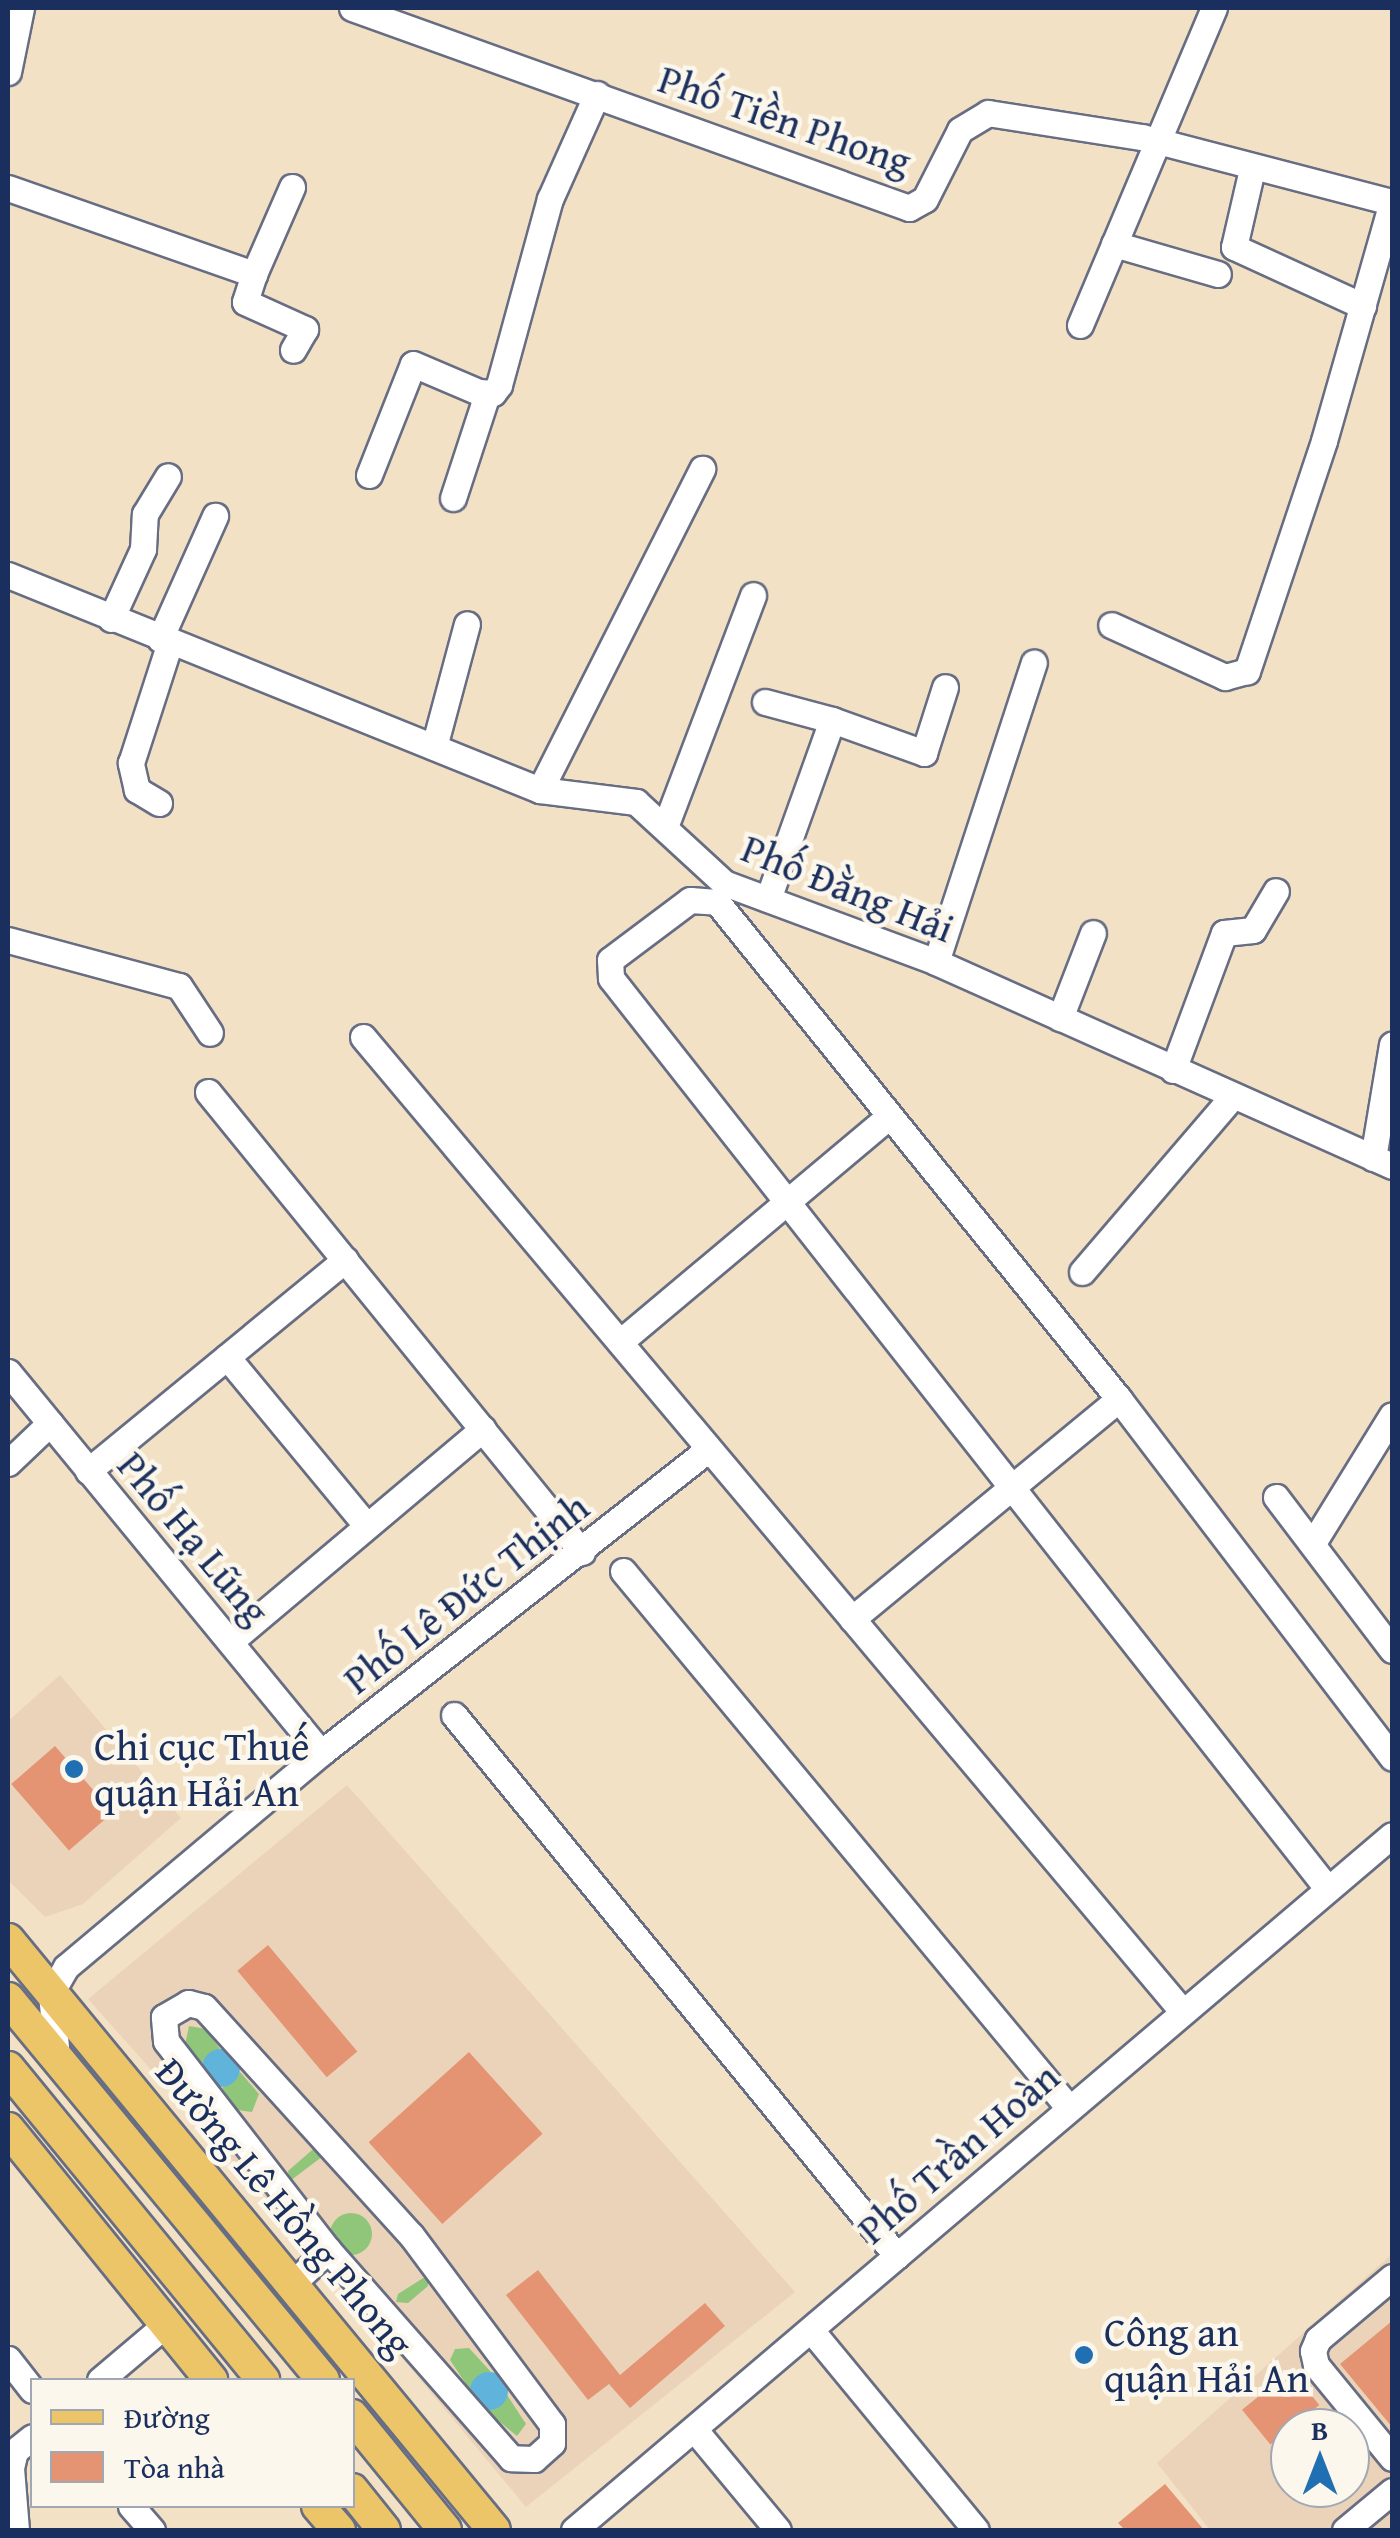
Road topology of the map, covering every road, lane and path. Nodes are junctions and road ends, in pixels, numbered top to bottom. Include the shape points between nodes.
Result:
1 (352, 8) edge
2 (1214, 8) edge
3 (16, 10) edge
4 (8, 72) edge
5 (597, 94) junction
6 (1158, 142) junction
7 (1252, 169) junction
8 (292, 187) dead end
9 (8, 188) edge
10 (1392, 202) edge
11 (1114, 244) junction
12 (254, 274) junction
13 (1218, 274) dead end
14 (1363, 306) junction
15 (1080, 326) dead end
16 (293, 350) dead end
17 (487, 394) junction
18 (702, 469) dead end
19 (369, 475) dead end
20 (168, 476) dead end
21 (452, 498) dead end
22 (214, 516) dead end
23 (8, 574) edge
24 (753, 595) dead end
25 (110, 619) junction
26 (467, 624) dead end
27 (1111, 625) dead end
28 (165, 640) junction
29 (1034, 663) dead end
30 (944, 687) dead end
31 (765, 702) dead end
32 (832, 720) junction
33 (434, 746) junction
34 (540, 790) junction
35 (159, 803) dead end
36 (665, 828) junction
37 (1276, 891) dead end
38 (768, 899) junction
39 (1092, 933) dead end
40 (8, 940) edge
41 (936, 962) junction
42 (1060, 1018) junction
43 (210, 1033) dead end
44 (363, 1037) dead end
45 (1392, 1045) edge
46 (1173, 1070) junction
47 (208, 1092) dead end
48 (1231, 1098) junction
49 (888, 1117) junction
50 (1383, 1162) edge
51 (786, 1203) junction
52 (345, 1260) junction
53 (1082, 1272) dead end
54 (620, 1342) junction
55 (227, 1357) junction
56 (8, 1372) edge
57 (1119, 1398) junction
58 (1392, 1415) edge
59 (50, 1423) junction
60 (483, 1429) junction
61 (709, 1449) junction
62 (8, 1463) edge
63 (88, 1471) junction
64 (1008, 1489) junction
65 (1276, 1497) dead end
66 (367, 1526) junction
67 (1313, 1543) junction
68 (582, 1552) junction
69 (623, 1572) dead end
70 (852, 1619) junction
71 (232, 1640) junction
72 (1392, 1648) edge
73 (454, 1715) dead end
74 (321, 1753) junction
75 (1392, 1758) edge
76 (1392, 1835) edge
77 (1327, 1888) junction
78 (8, 1940) edge
79 (51, 1992) junction
80 (8, 1999) edge
81 (1182, 2011) junction
82 (57, 2058) junction
83 (8, 2068) edge
84 (1069, 2108) junction
85 (8, 2129) edge
86 (328, 2250) junction
87 (897, 2256) junction
88 (1392, 2278) edge
89 (294, 2282) junction
90 (164, 2326) junction
91 (810, 2330) junction
92 (8, 2360) edge
93 (102, 2378) edge
94 (208, 2378) edge
95 (262, 2378) edge
96 (322, 2378) edge
97 (30, 2388) edge
98 (355, 2420) edge
99 (694, 2430) junction
100 (30, 2439) edge
101 (1392, 2458) edge
102 (1392, 2491) edge
103 (355, 2494) edge
104 (132, 2508) edge
105 (320, 2508) edge
106 (16, 2530) edge
107 (152, 2530) edge
108 (339, 2530) edge
109 (384, 2530) edge
110 (446, 2530) edge
111 (494, 2530) edge
112 (574, 2530) edge
113 (778, 2530) edge
114 (976, 2530) edge
115 (1345, 2530) edge

1 - 5 street, Phố Tiền Phong
2 - 6 street
3 - 4 street
5 - 6 street, Phố Tiền Phong via 909,208 924,199 960,130 988,113
5 - 17 street via 544,214 506,367
6 - 7 street, Phố Tiền Phong
6 - 11 street
7 - 10 street, Phố Tiền Phong
7 - 14 street via 1234,247
8 - 12 street
9 - 12 street
10 - 14 street
11 - 13 street
11 - 15 street
12 - 16 street via 246,302 306,329
14 - 27 street via 1246,671 1225,677
17 - 19 street via 412,364
17 - 21 street
18 - 34 street
20 - 25 street via 145,514 143,549
22 - 28 street
23 - 25 street, Phố Đằng Hải
24 - 36 street
25 - 28 street, Phố Đằng Hải
26 - 33 street
28 - 33 street, Phố Đằng Hải
28 - 35 street via 130,763 137,790
29 - 41 street
30 - 32 street via 924,754
31 - 32 street
32 - 38 street
33 - 34 street, Phố Đằng Hải
34 - 36 street, Phố Đằng Hải via 616,795 636,802
36 - 38 street, Phố Đằng Hải via 709,873
37 - 46 street via 1253,930 1224,933
38 - 41 street, Phố Đằng Hải
39 - 42 street
40 - 43 street via 179,986
41 - 42 street, Phố Đằng Hải
42 - 46 street, Phố Đằng Hải
44 - 54 street
45 - 50 street
46 - 48 street, Phố Đằng Hải
47 - 52 street
48 - 50 street, Phố Đằng Hải
48 - 53 street
49 - 51 street
49 - 51 street via 717,902 690,900 610,960 611,978
49 - 57 street
51 - 54 street
51 - 64 street
52 - 55 street
52 - 60 street
54 - 61 street
55 - 63 street
55 - 66 street
56 - 59 street, Phố Hạ Lũng
57 - 64 street
57 - 75 street
58 - 67 street
59 - 62 street
59 - 63 street, Phố Hạ Lũng
60 - 66 street
60 - 68 street
61 - 68 street, Phố Lê Đức Thịnh
61 - 70 street
63 - 71 street, Phố Hạ Lũng
64 - 70 street
64 - 77 street
65 - 67 street
66 - 71 street
67 - 72 street
68 - 74 street, Phố Lê Đức Thịnh
69 - 84 street
70 - 81 street
71 - 74 street, Phố Hạ Lũng
73 - 87 street
74 - 79 street, Phố Lê Đức Thịnh via 66,1967
76 - 77 street, Phố Trần Hoàn
77 - 81 street, Phố Trần Hoàn
78 - 79 main road, Đường Lê Hồng Phong
79 - 82 street
79 - 89 main road, Đường Lê Hồng Phong
80 - 82 main road, Đường Lê Hồng Phong
81 - 84 street, Phố Trần Hoàn
82 - 96 main road, Đường Lê Hồng Phong
83 - 95 main road
84 - 87 street, Phố Trần Hoàn
85 - 90 main road
86 - 86 street via 511,2458 534,2459 552,2442 552,2424 354,2165 204,2007 174,2007 161,2027 166,2041
86 - 89 street
87 - 91 street, Phố Trần Hoàn
88 - 101 street via 1318,2339 1313,2351 1316,2365
89 - 111 main road, Đường Lê Hồng Phong
90 - 93 street
90 - 94 main road
91 - 99 street, Phố Trần Hoàn
91 - 114 street
92 - 97 street
98 - 110 main road
99 - 112 street, Phố Trần Hoàn
99 - 113 street
100 - 106 street via 14,2451 10,2468
102 - 115 street
103 - 109 main road
104 - 107 street
105 - 108 main road

